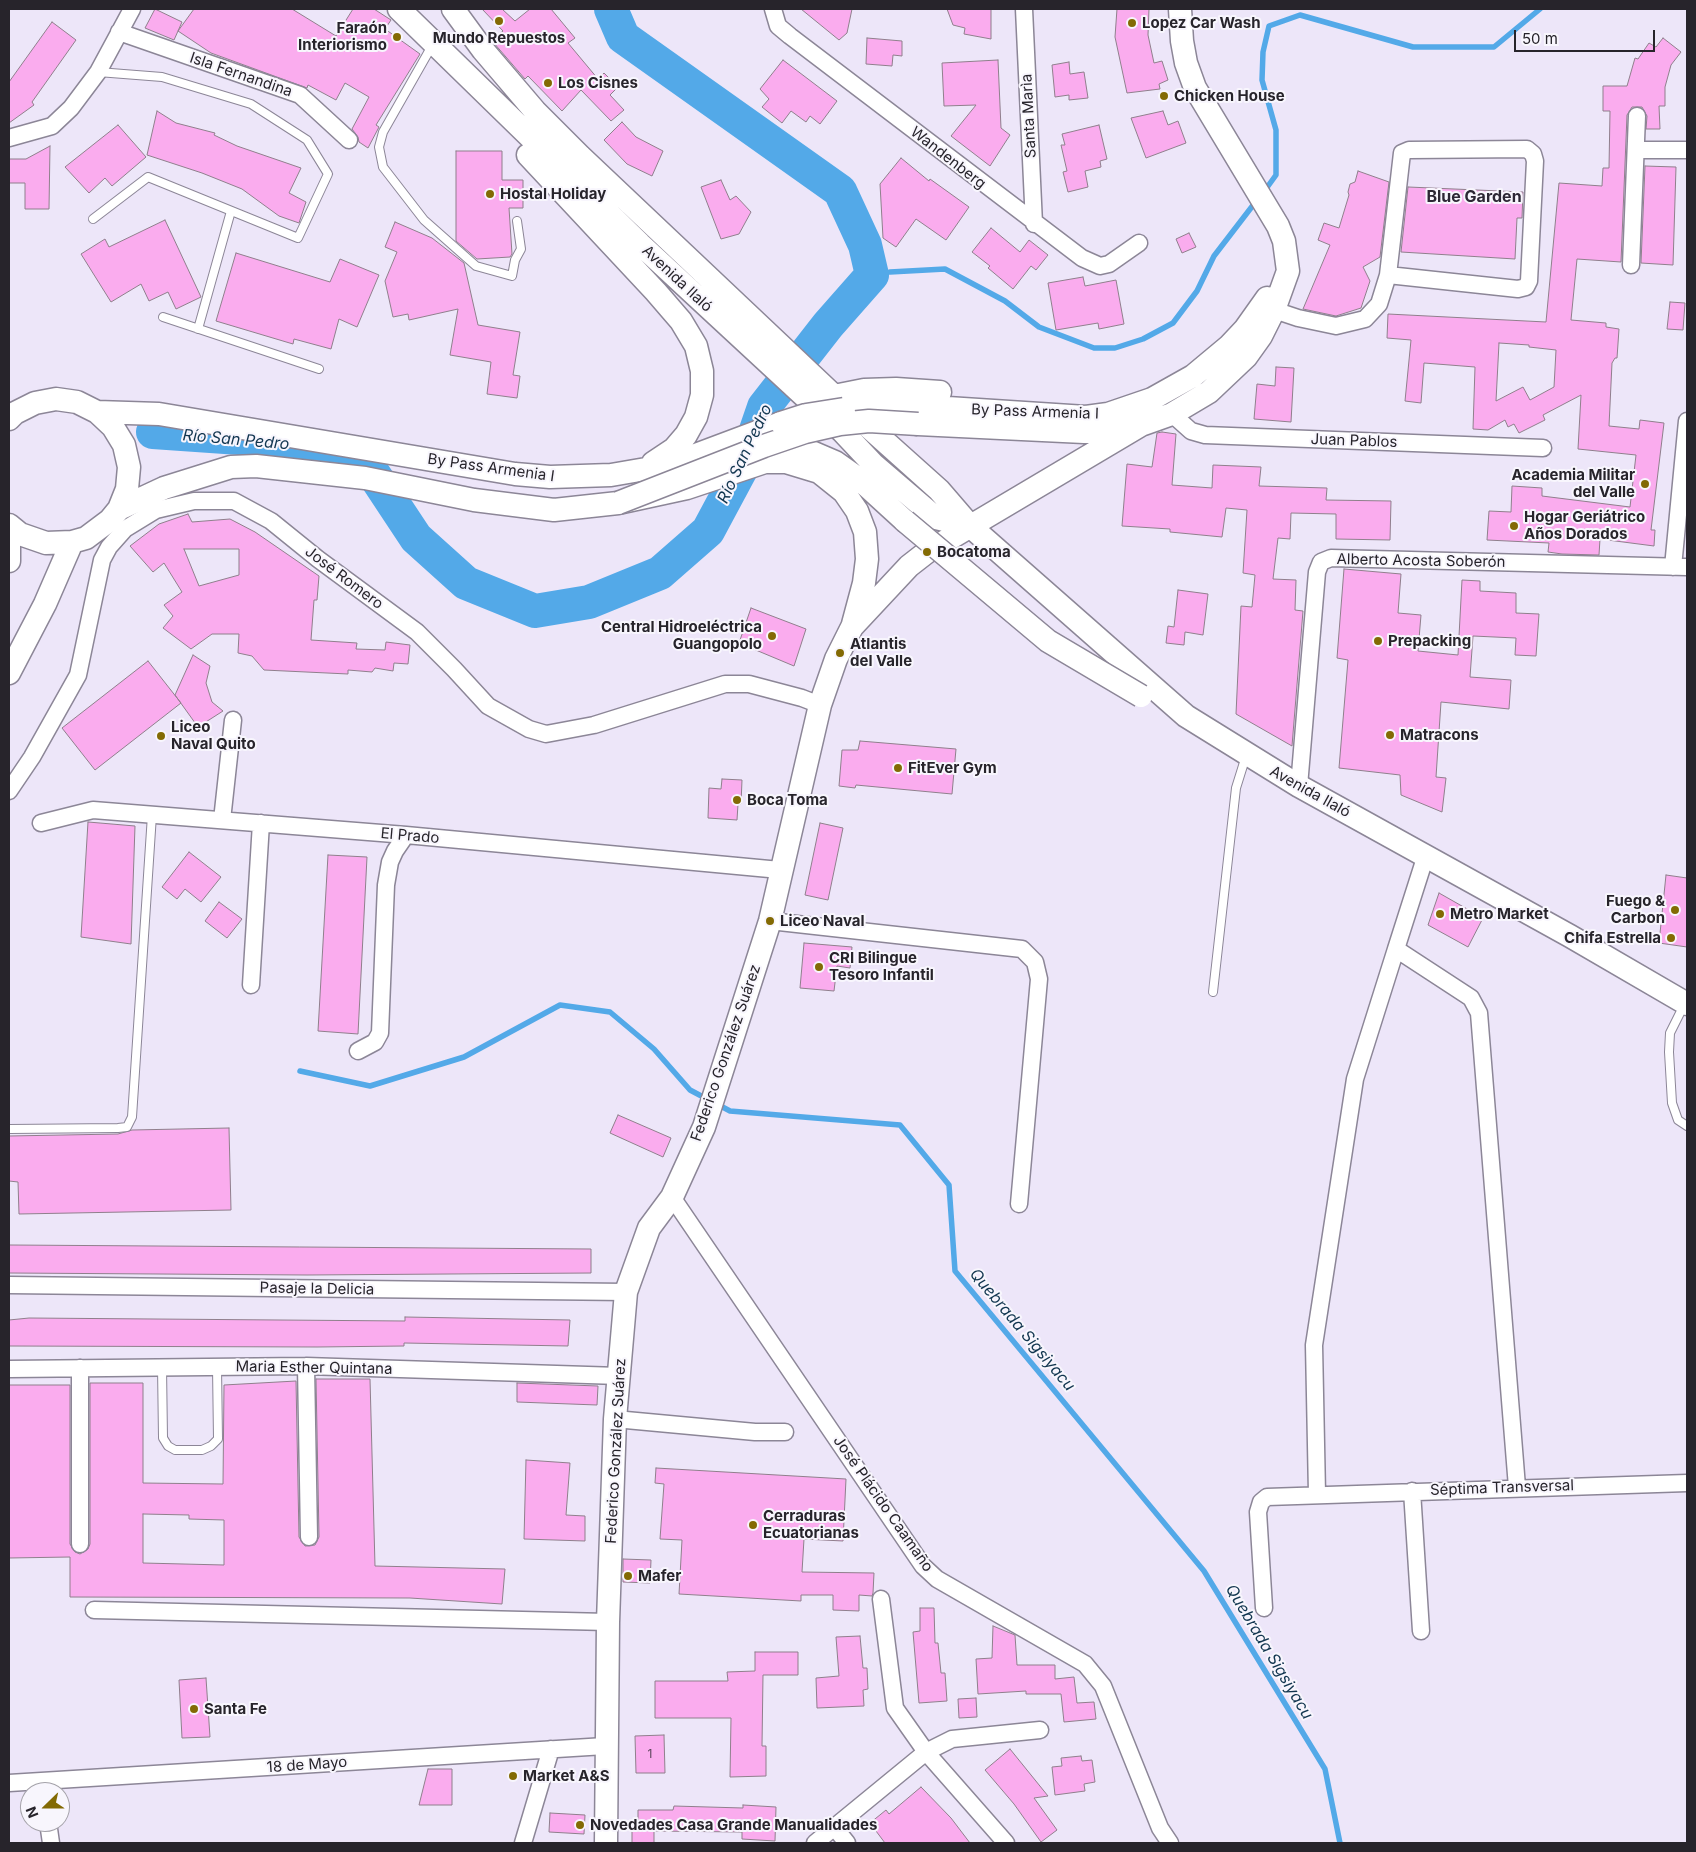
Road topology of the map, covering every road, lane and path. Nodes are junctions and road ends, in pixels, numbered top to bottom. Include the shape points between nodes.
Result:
1 (132, 9) edge
2 (399, 9) edge
3 (453, 9) edge
4 (773, 9) edge
5 (1024, 9) edge
6 (1180, 9) edge
7 (119, 32) junction
8 (434, 41) junction
9 (98, 72) junction
10 (474, 80) junction
11 (1637, 116) dead end
12 (9, 138) edge
13 (349, 140) dead end
14 (1636, 150) junction
15 (1687, 150) edge
16 (231, 211) junction
17 (93, 219) dead end
18 (517, 221) dead end
19 (1034, 224) junction
20 (1139, 243) dead end
21 (1286, 254) junction
22 (1631, 265) dead end
23 (1388, 275) junction
24 (1274, 310) junction
25 (163, 317) dead end
26 (198, 329) junction
27 (1245, 329) junction
28 (319, 369) dead end
29 (828, 390) junction
30 (97, 412) junction
31 (1172, 414) junction
32 (9, 419) edge
33 (1687, 421) edge
34 (1085, 424) junction
35 (1141, 425) junction
36 (764, 446) junction
37 (1543, 448) dead end
38 (639, 471) junction
39 (618, 503) junction
40 (119, 509) junction
41 (9, 525) edge
42 (970, 526) junction
43 (72, 542) junction
44 (9, 561) edge
45 (1680, 567) edge
46 (852, 627) junction
47 (9, 673) edge
48 (820, 705) junction
49 (1186, 716) junction
50 (234, 720) dead end
51 (1246, 756) junction
52 (1299, 786) junction
53 (9, 791) edge
54 (152, 815) junction
55 (222, 820) junction
56 (41, 823) dead end
57 (261, 824) junction
58 (406, 835) junction
59 (1426, 856) junction
60 (780, 870) junction
61 (770, 921) junction
62 (1396, 949) junction
63 (250, 985) dead end
64 (1214, 992) dead end
65 (1686, 1004) edge
66 (358, 1051) dead end
67 (1687, 1126) edge
68 (9, 1129) edge
69 (672, 1197) junction
70 (1019, 1204) dead end
71 (9, 1285) edge
72 (626, 1292) junction
73 (306, 1366) junction
74 (162, 1367) junction
75 (217, 1367) junction
76 (80, 1368) junction
77 (9, 1370) edge
78 (620, 1376) junction
79 (616, 1419) junction
80 (785, 1432) dead end
81 (1687, 1483) edge
82 (1517, 1487) junction
83 (1412, 1491) junction
84 (1317, 1494) junction
85 (309, 1537) dead end
86 (80, 1544) dead end
87 (882, 1599) dead end
88 (1264, 1608) dead end
89 (94, 1610) dead end
90 (608, 1622) junction
91 (1421, 1631) dead end
92 (1040, 1730) dead end
93 (605, 1746) junction
94 (551, 1749) junction
95 (926, 1752) junction
96 (70, 1785) edge
97 (835, 1828) junction
98 (523, 1843) edge
99 (606, 1843) edge
100 (815, 1843) edge
101 (847, 1843) edge
102 (1006, 1843) edge
103 (1170, 1843) edge

1 - 7 street
2 - 8 main road, Avenida Ilaló
3 - 29 main road, Avenida Ilaló via 534,111
4 - 19 street, Wandenberg via 778,26 790,36
5 - 19 street, Santa Marìa
6 - 21 main road via 1186,63 1207,110 1278,226
7 - 9 street
7 - 13 street, Isla Fernandina via 300,95
8 - 10 main road, Avenida Ilaló
8 - 18 lane via 383,132 379,147 383,167 424,220 476,266 512,276 521,249
9 - 12 street via 71,108 52,126
9 - 16 lane via 162,77 251,104 308,140 328,174 298,238
10 - 38 main road via 532,160 656,292 693,338 702,370 702,395 696,417 674,449
10 - 42 main road, Avenida Ilaló via 540,148 842,431 873,464 936,518
11 - 14 street
14 - 15 street
14 - 22 street
16 - 17 lane via 148,177
16 - 26 lane
19 - 20 street, Wandenberg via 1082,258 1100,266 1109,264
21 - 24 main road, By Pass Armenia I via 1288,271
21 - 27 main road, By Pass Armenia I via 1267,299
23 - 23 street via 1518,289 1526,287 1529,281 1533,154 1527,149 1409,150 1402,153
23 - 24 street via 1379,304 1365,319 1348,325 1324,324
24 - 31 main road, By Pass Armenia I via 1261,336 1228,376 1209,392
25 - 26 lane
26 - 28 lane
27 - 29 main road via 1216,344 1188,369 1162,385 1112,402 896,389
27 - 34 main road, By Pass Armenia I via 1212,362 1173,389
29 - 42 main road, Avenida Ilaló via 939,490
30 - 32 main road via 77,402 56,399 35,403
30 - 38 main road, By Pass Armenia I via 159,414 515,474 581,477
30 - 40 main road via 113,427 124,446 129,467 127,488
31 - 35 main road, By Pass Armenia I
31 - 37 street, Juan Pablos via 1191,431 1205,435
33 - 45 street
34 - 35 main road, By Pass Armenia I via 1113,430
34 - 36 main road, By Pass Armenia I, bridge via 869,421 840,424
34 - 38 main road, By Pass Armenia I, bridge via 917,406 832,410 781,423 669,465
35 - 42 main road, Federico González Suárez
36 - 39 main road, By Pass Armenia I, bridge
36 - 49 main road, bridge via 807,450 847,470 1048,641 1141,696
39 - 40 main road, By Pass Armenia I via 554,510 519,507 365,478 256,466 231,467 196,476
39 - 46 main road, bridge via 687,488 765,462 786,462 819,472 844,492 857,512 864,532 867,559 864,583
40 - 43 main road via 99,530
41 - 43 main road via 32,540
41 - 44 main road
42 - 46 main road, Federico González Suárez via 909,566
42 - 49 main road, Avenida Ilaló
43 - 47 main road via 45,604
45 - 52 street, Alberto Acosta Soberón via 1331,558 1321,562 1317,572
46 - 48 main road, Federico González Suárez via 836,659
48 - 53 street, José Romero via 749,684 725,684 594,725 546,734 529,729 488,706 417,632 271,521 234,501 194,501 156,510 125,529 109,547 102,560 78,675
48 - 60 main road, Federico González Suárez
49 - 51 main road, Avenida Ilaló
50 - 55 street
51 - 52 main road, Avenida Ilaló
51 - 64 lane via 1236,788
52 - 59 main road, Avenida Ilaló
54 - 55 street, El Prado
54 - 56 street, El Prado via 93,810
54 - 68 lane via 132,1117 127,1127 118,1128
55 - 57 street, El Prado
57 - 58 street, El Prado
57 - 63 street
58 - 60 street, El Prado
58 - 66 street via 390,862 386,885 380,1033 375,1042
59 - 62 street
59 - 65 main road, Avenida Ilaló
60 - 61 main road, Federico González Suárez
61 - 69 main road, Federico González Suárez via 704,1127
61 - 70 street via 1022,949 1035,962 1040,979
62 - 82 street via 1471,998 1479,1013
62 - 84 street via 1355,1080 1314,1345
65 - 67 lane via 1670,1033 1669,1052 1672,1103 1678,1120
69 - 72 main road, Federico González Suárez via 650,1228
69 - 103 street, José Plácido Caamaño via 923,1566 937,1579 1085,1664 1103,1686 1160,1828
71 - 72 street, Pasaje la Delicia
72 - 78 main road, Federico González Suárez
73 - 75 street, Maria Esther Quintana
73 - 78 street, Maria Esther Quintana
73 - 85 street
74 - 75 street, Maria Esther Quintana
74 - 75 lane via 163,1438 175,1450 202,1450 218,1439
74 - 76 street, Maria Esther Quintana
76 - 77 street, Maria Esther Quintana
76 - 86 street
78 - 79 main road, Federico González Suárez
79 - 80 street via 764,1433
79 - 90 main road, Federico González Suárez
81 - 82 street, Séptima Transversal
82 - 83 street, Séptima Transversal
83 - 84 street, Séptima Transversal
83 - 91 street
84 - 88 street, Séptima Transversal via 1267,1497 1261,1502 1258,1512
87 - 95 street via 895,1708
89 - 90 street
90 - 93 main road, Federico González Suárez
92 - 95 street via 952,1739
93 - 94 street, 18 de Mayo
93 - 99 main road, Federico González Suárez
94 - 96 street, 18 de Mayo
94 - 98 street
95 - 97 street
95 - 102 street
97 - 100 street
97 - 101 street

